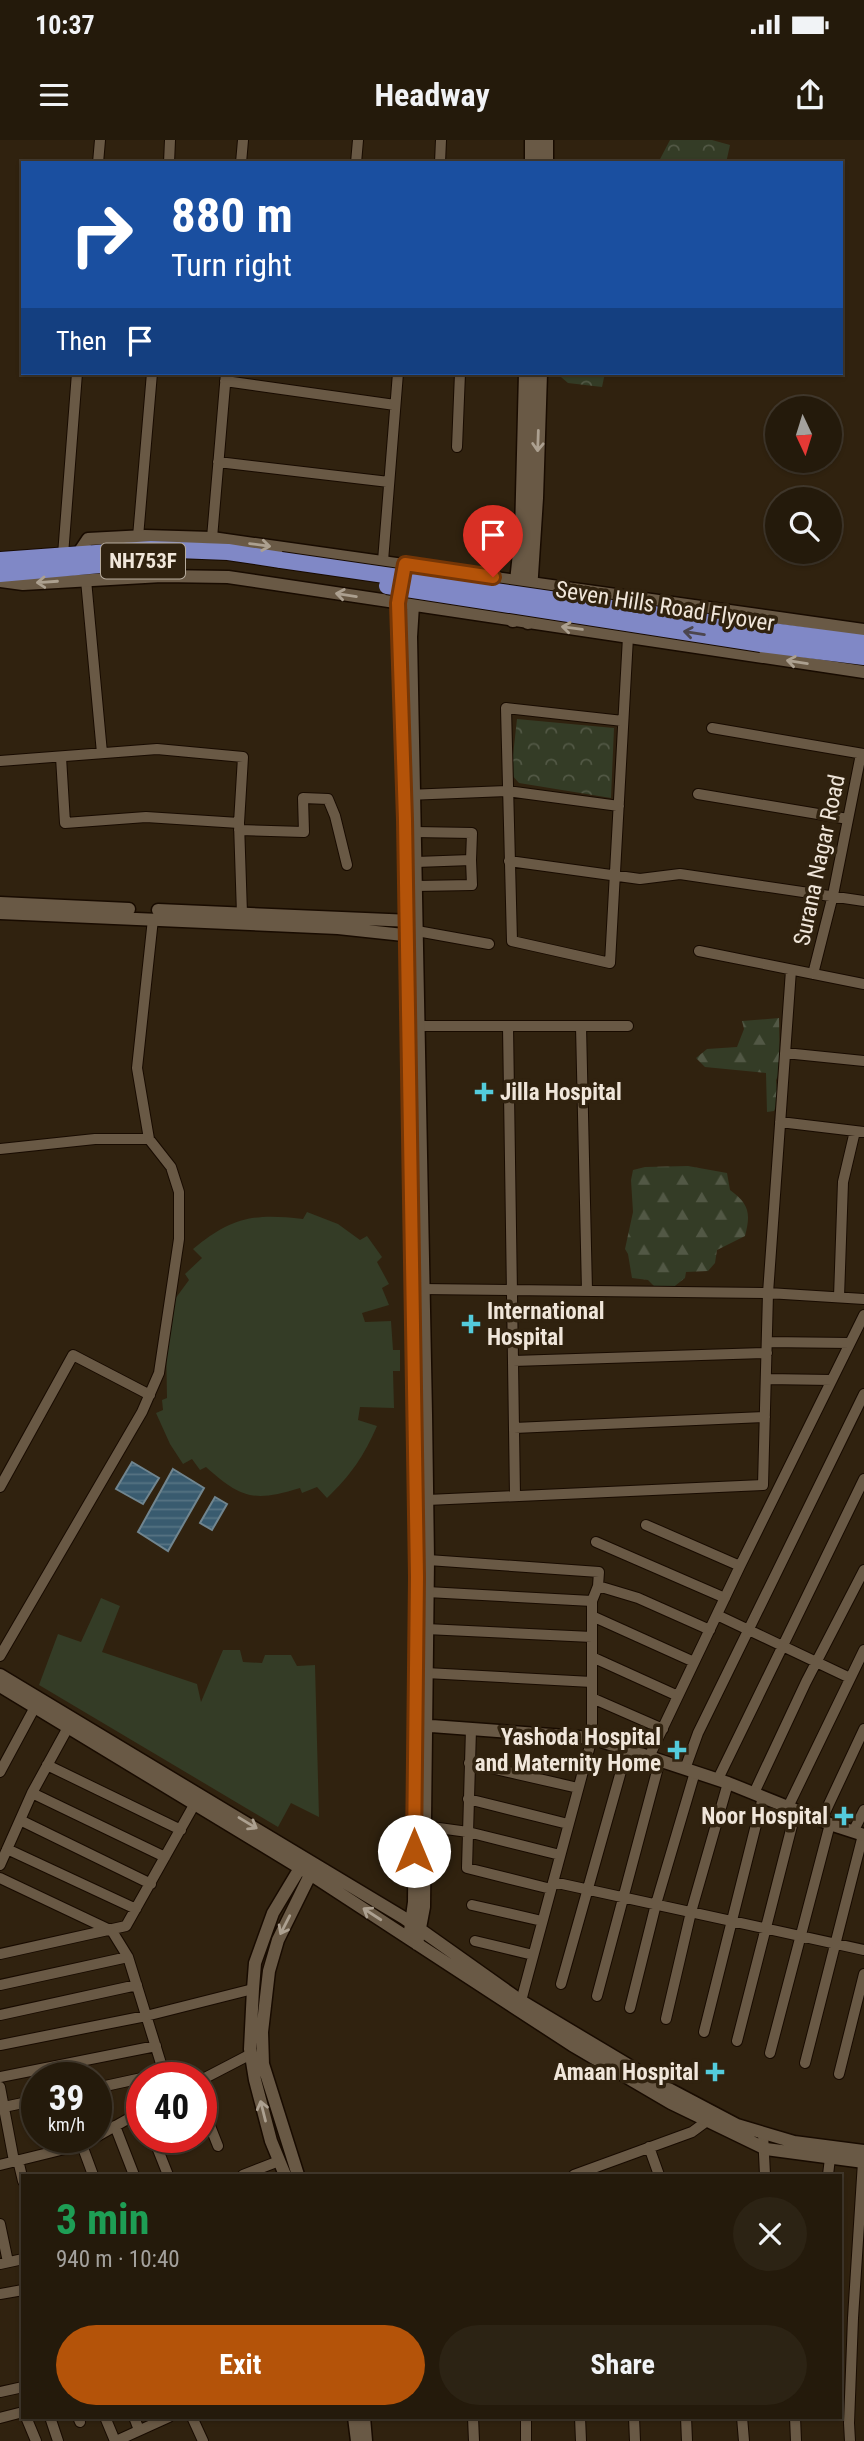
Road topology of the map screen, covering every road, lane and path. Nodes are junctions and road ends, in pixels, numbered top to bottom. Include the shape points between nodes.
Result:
1 (100, 140) edge
2 (170, 140) edge
3 (243, 140) edge
4 (358, 140) edge
5 (441, 140) edge
6 (532, 140) edge
7 (546, 140) edge
8 (98, 161) edge
9 (169, 161) edge
10 (241, 161) edge
11 (356, 161) edge
12 (440, 161) edge
13 (532, 161) edge
14 (546, 161) edge
15 (77, 375) edge
16 (152, 375) edge
17 (398, 375) edge
18 (460, 375) edge
19 (526, 375) edge
20 (540, 375) edge
21 (226, 377) edge
22 (395, 405) junction
23 (457, 447) dead end
24 (218, 462) junction
25 (389, 482) junction
26 (138, 537) junction
27 (212, 538) junction
28 (78, 554) junction
29 (383, 561) junction
30 (405, 564) junction
31 (419, 566) junction
32 (1, 572) edge
33 (86, 580) junction
34 (525, 581) junction
35 (398, 603) junction
36 (412, 605) junction
37 (521, 621) junction
38 (864, 630) edge
39 (628, 637) junction
40 (864, 643) edge
41 (864, 657) edge
42 (864, 672) edge
43 (623, 721) junction
44 (712, 728) dead end
45 (102, 754) junction
46 (862, 754) edge
47 (61, 757) junction
48 (0, 761) edge
49 (507, 791) junction
50 (698, 794) dead end
51 (409, 795) junction
52 (619, 806) junction
53 (848, 819) junction
54 (239, 826) junction
55 (415, 832) junction
56 (471, 860) junction
57 (509, 861) junction
58 (416, 862) junction
59 (347, 865) dead end
60 (615, 876) junction
61 (416, 886) junction
62 (833, 895) junction
63 (864, 901) edge
64 (0, 903) edge
65 (0, 913) edge
66 (243, 914) junction
67 (153, 919) junction
68 (413, 929) junction
69 (489, 944) dead end
70 (699, 951) dead end
71 (791, 970) junction
72 (813, 974) junction
73 (864, 984) edge
74 (418, 1026) junction
75 (508, 1026) junction
76 (581, 1026) junction
77 (628, 1026) dead end
78 (785, 1054) junction
79 (864, 1061) edge
80 (780, 1122) junction
81 (860, 1132) edge
82 (149, 1139) junction
83 (0, 1149) edge
84 (418, 1289) junction
85 (512, 1290) junction
86 (587, 1291) junction
87 (768, 1293) junction
88 (839, 1297) junction
89 (864, 1299) edge
90 (864, 1315) edge
91 (850, 1343) junction
92 (767, 1347) junction
93 (513, 1361) junction
94 (766, 1379) junction
95 (832, 1380) junction
96 (864, 1394) edge
97 (150, 1395) junction
98 (765, 1417) junction
99 (514, 1428) junction
100 (864, 1479) edge
101 (0, 1487) edge
102 (515, 1496) junction
103 (427, 1500) junction
104 (646, 1525) dead end
105 (596, 1542) dead end
106 (428, 1560) junction
107 (740, 1566) junction
108 (864, 1570) edge
109 (598, 1586) junction
110 (427, 1592) junction
111 (725, 1598) junction
112 (592, 1601) junction
113 (717, 1615) junction
114 (592, 1616) junction
115 (426, 1629) junction
116 (710, 1630) junction
117 (750, 1630) junction
118 (592, 1637) junction
119 (782, 1645) junction
120 (864, 1650) edge
121 (0, 1656) edge
122 (592, 1657) junction
123 (694, 1662) junction
124 (817, 1662) junction
125 (426, 1673) junction
126 (0, 1675) edge
127 (850, 1678) junction
128 (592, 1682) junction
129 (0, 1686) edge
130 (678, 1696) junction
131 (592, 1698) junction
132 (34, 1707) junction
133 (70, 1723) junction
134 (420, 1725) junction
135 (663, 1729) junction
136 (471, 1730) junction
137 (864, 1730) edge
138 (592, 1738) junction
139 (627, 1750) junction
140 (655, 1759) junction
141 (469, 1763) junction
142 (47, 1765) junction
143 (690, 1770) junction
144 (0, 1772) edge
145 (723, 1781) junction
146 (578, 1788) junction
147 (32, 1793) junction
148 (759, 1795) junction
149 (468, 1799) junction
150 (198, 1800) junction
151 (792, 1809) junction
152 (864, 1810) edge
153 (20, 1820) junction
154 (826, 1823) junction
155 (569, 1824) junction
156 (424, 1826) junction
157 (181, 1830) junction
158 (468, 1832) junction
159 (860, 1834) edge
160 (7, 1849) junction
161 (560, 1855) junction
162 (165, 1857) junction
163 (0, 1865) edge
164 (308, 1866) junction
165 (0, 1878) edge
166 (151, 1884) junction
167 (552, 1885) junction
168 (588, 1889) junction
169 (623, 1897) junction
170 (656, 1904) junction
171 (472, 1905) dead end
172 (136, 1909) junction
173 (691, 1912) junction
174 (731, 1921) junction
175 (542, 1922) junction
176 (416, 1927) junction
177 (766, 1929) junction
178 (111, 1931) junction
179 (800, 1936) junction
180 (413, 1941) junction
181 (475, 1941) dead end
182 (835, 1944) junction
183 (864, 1950) edge
184 (0, 1954) edge
185 (533, 1955) junction
186 (128, 1957) junction
187 (864, 1974) edge
188 (561, 1984) dead end
189 (0, 1985) edge
190 (136, 1985) junction
191 (253, 1989) junction
192 (597, 1996) dead end
193 (520, 2001) junction
194 (630, 2008) dead end
195 (0, 2015) edge
196 (146, 2016) junction
197 (666, 2019) dead end
198 (704, 2032) dead end
199 (737, 2041) dead end
200 (0, 2045) edge
201 (156, 2046) junction
202 (769, 2053) dead end
203 (251, 2054) junction
204 (163, 2062) edge
205 (805, 2063) dead end
206 (217, 2072) edge
207 (839, 2074) dead end
208 (0, 2077) edge
209 (0, 2087) edge
210 (21, 2103) edge
211 (4, 2107) junction
212 (126, 2120) edge
213 (706, 2121) junction
214 (4, 2125) edge
215 (115, 2126) junction
216 (112, 2128) edge
217 (763, 2133) junction
218 (649, 2147) junction
219 (762, 2147) junction
220 (864, 2151) edge
221 (42, 2153) edge
222 (85, 2153) edge
223 (159, 2153) edge
224 (830, 2158) junction
225 (16, 2161) junction
226 (279, 2161) junction
227 (864, 2162) edge
228 (0, 2165) edge
229 (598, 2171) edge
230 (93, 2174) edge
231 (134, 2174) edge
232 (168, 2174) edge
233 (246, 2174) edge
234 (285, 2174) edge
235 (298, 2174) edge
236 (580, 2174) edge
237 (659, 2174) edge
238 (765, 2174) edge
239 (828, 2174) edge
240 (21, 2175) edge
241 (0, 2224) edge
242 (4, 2263) edge
243 (21, 2290) edge
244 (0, 2294) edge
245 (21, 2387) edge
246 (0, 2392) edge
247 (21, 2413) edge
248 (0, 2418) edge
249 (27, 2419) edge
250 (51, 2419) edge
251 (106, 2419) edge
252 (135, 2419) edge
253 (164, 2419) edge
254 (193, 2419) edge
255 (355, 2419) edge
256 (364, 2419) edge
257 (473, 2419) edge
258 (526, 2419) edge
259 (580, 2419) edge
260 (634, 2419) edge
261 (686, 2419) edge
262 (742, 2419) edge
263 (795, 2419) edge
264 (139, 2430) junction
265 (36, 2441) edge
266 (58, 2441) edge
267 (116, 2441) edge
268 (202, 2441) edge
269 (357, 2441) edge
270 (366, 2441) edge
271 (474, 2441) edge
272 (526, 2441) edge
273 (581, 2441) edge
274 (635, 2441) edge
275 (687, 2441) edge
276 (744, 2441) edge
277 (796, 2441) edge
278 (850, 2441) edge

1 - 8 street
2 - 9 street
3 - 10 street
4 - 11 street
5 - 12 street
6 - 13 main road
7 - 14 main road
15 - 28 street
16 - 26 street
17 - 22 street
18 - 23 street
19 - 34 main road
20 -> 34 main road
21 - 22 street
21 - 24 street
22 - 25 street
24 - 25 street
24 - 27 street
25 - 29 street
26 - 27 street
26 - 28 street via 88,539
27 -> 29 street
28 - 32 highway, NH753F
28 - 40 highway, Seven Hills Road Flyover / NH753F, bridge via 151,549 228,552
29 - 30 street
30 - 31 street
30 - 35 street
31 - 34 street
31 - 36 street
33 -> 32 street via 23,584
41 -> 32 highway, Seven Hills Road Flyover / NH753F, bridge via 230,562 156,560
35 -> 33 street via 228,577
33 - 45 street
34 - 37 main road
34 - 38 street
35 - 36 street
35 - 51 street
36 - 37 street
36 - 51 street
39 -> 37 street
42 -> 39 street
39 - 43 street
43 - 49 street via 506,708
43 - 52 street
44 - 46 street
45 - 47 street
45 - 54 street via 157,749 243,757
46 - 53 street, Surana Nagar Road
47 - 48 street
47 - 54 street via 65,823 146,817
49 - 51 street
49 - 52 street
49 - 57 street
50 - 53 street
51 - 55 street
51 - 68 street
52 - 60 street
53 - 62 street, Surana Nagar Road
54 - 59 street via 304,832 303,798 328,799
54 - 66 street
55 - 56 street via 472,833
55 - 58 street
56 - 58 street
56 - 61 street via 472,885
57 - 60 street
57 - 60 street via 513,941 610,963
58 - 61 street
60 - 62 street via 640,879 680,874
61 - 68 street
62 - 63 street
62 - 72 street, Surana Nagar Road
64 - 66 street
65 - 67 street
66 - 68 street
67 - 68 street
67 - 82 street via 137,1068
68 - 69 street
68 - 74 street
68 - 84 street
70 - 71 street
71 - 72 street
71 - 78 street
72 - 73 street
74 - 75 street
74 - 84 street
75 - 76 street
75 - 85 street
76 - 77 street
76 - 86 street
78 - 79 street
78 - 80 street
80 - 81 street
80 - 87 street
81 - 88 street via 843,1182
82 - 83 street via 95,1139
82 - 97 street via 171,1167 179,1192 177,1252 159,1373
84 - 85 street
84 - 103 street
84 - 134 street
85 - 86 street
85 - 93 street
86 - 87 street
87 - 88 street
87 - 92 street
88 - 89 street
90 - 91 street
91 - 92 street
91 - 95 street
92 - 93 street
92 - 94 street
93 - 99 street
94 - 95 street
94 - 98 street
95 - 107 street
96 - 117 street
97 - 101 street via 73,1355
97 - 121 street
98 - 99 street
98 - 102 street via 763,1485
99 - 102 street
100 - 119 street
102 - 103 street
103 - 106 street
104 - 107 street
105 - 111 street
106 - 109 street via 599,1572
106 - 110 street
107 - 111 street
108 - 124 street
109 - 112 street
109 - 116 street
110 - 112 street
110 - 115 street
111 - 113 street
112 - 114 street
113 - 116 street
113 - 117 street
114 - 118 street
114 - 123 street
115 - 118 street
115 - 125 street
116 - 123 street
117 - 119 street
117 - 143 street via 698,1733
118 - 122 street
119 - 124 street
119 - 145 street
120 - 127 street
122 - 128 street
122 - 130 street
123 - 130 street
124 - 127 street
124 - 148 street
125 - 128 street
125 - 134 street
126 - 133 street
127 - 151 street
128 - 131 street
129 - 132 street
130 - 135 street
131 - 135 street
131 - 138 street
132 - 133 street
132 - 144 street
133 - 142 street
133 - 150 street
134 - 136 street
134 - 156 street
134 - 176 street
135 - 140 street
136 - 138 street
136 - 141 street
137 - 154 street
138 - 139 street
138 - 146 street
139 - 140 street
139 - 168 street
140 - 143 street
140 - 169 street
141 - 146 street
141 - 149 street
142 - 147 street
142 - 157 street
143 - 145 street
143 - 170 street
145 - 148 street
145 - 173 street
146 - 155 street
147 - 153 street
147 - 162 street
148 - 151 street
148 - 174 street
149 - 155 street
149 - 158 street
150 - 157 street
150 - 164 street
151 - 154 street
151 - 177 street
152 - 159 street
153 - 160 street
153 - 166 street
154 - 159 street
154 - 179 street
155 - 161 street
156 - 158 street
156 - 176 street via 424,1907
157 - 162 street
158 - 161 street
158 - 167 street via 467,1868
159 - 182 street
160 - 163 street
160 - 172 street
161 - 167 street
162 - 166 street
164 - 176 street
180 -> 164 street
164 - 191 street via 273,1913 255,1963
164 -> 235 street via 269,1971 262,2032 263,2064
165 - 178 street
166 - 172 street
167 - 168 street
167 - 175 street
168 - 169 street
168 - 188 street
169 - 170 street
169 - 192 street
170 - 173 street
170 - 194 street
171 - 175 street
172 - 178 street via 126,1926
173 - 174 street
173 - 197 street
174 - 177 street
174 - 198 street
175 - 185 street
176 - 180 street
176 - 193 street
177 - 179 street
177 - 199 street
178 - 184 street
178 - 186 street
179 - 182 street
179 - 202 street
180 - 213 street via 572,2045
181 - 185 street
182 - 183 street
182 - 205 street
185 - 193 street
186 - 189 street
186 - 190 street
187 - 207 street
190 - 195 street
190 - 196 street
191 - 196 street
191 - 203 street
193 - 217 street via 665,2087 737,2125
196 - 200 street
196 - 201 street
201 - 204 street
201 - 208 street
203 - 206 street
226 -> 203 street
209 - 211 street
210 - 211 street
211 - 214 street
212 - 215 street
213 - 218 street via 692,2132
213 - 219 street
214 - 225 street
215 - 216 street
215 - 231 street
217 - 219 street
217 - 220 street
218 - 229 street
218 - 237 street
219 - 224 street
219 - 238 street
221 - 225 street
222 - 230 street
223 - 232 street
224 - 227 street
224 - 239 street
225 - 228 street
225 - 240 street
226 - 233 street
226 - 234 street
227 - 278 street
229 - 236 street
241 - 242 street
243 - 244 street
245 - 246 street
247 - 248 street
249 - 265 street
250 - 266 street
251 - 267 street
252 - 264 street
253 - 264 street
254 - 268 street
255 - 269 street
256 - 270 street
257 - 271 street
258 - 272 street
259 - 273 street
260 - 274 street
261 - 275 street
262 - 276 street
263 - 277 street
264 - 267 street

